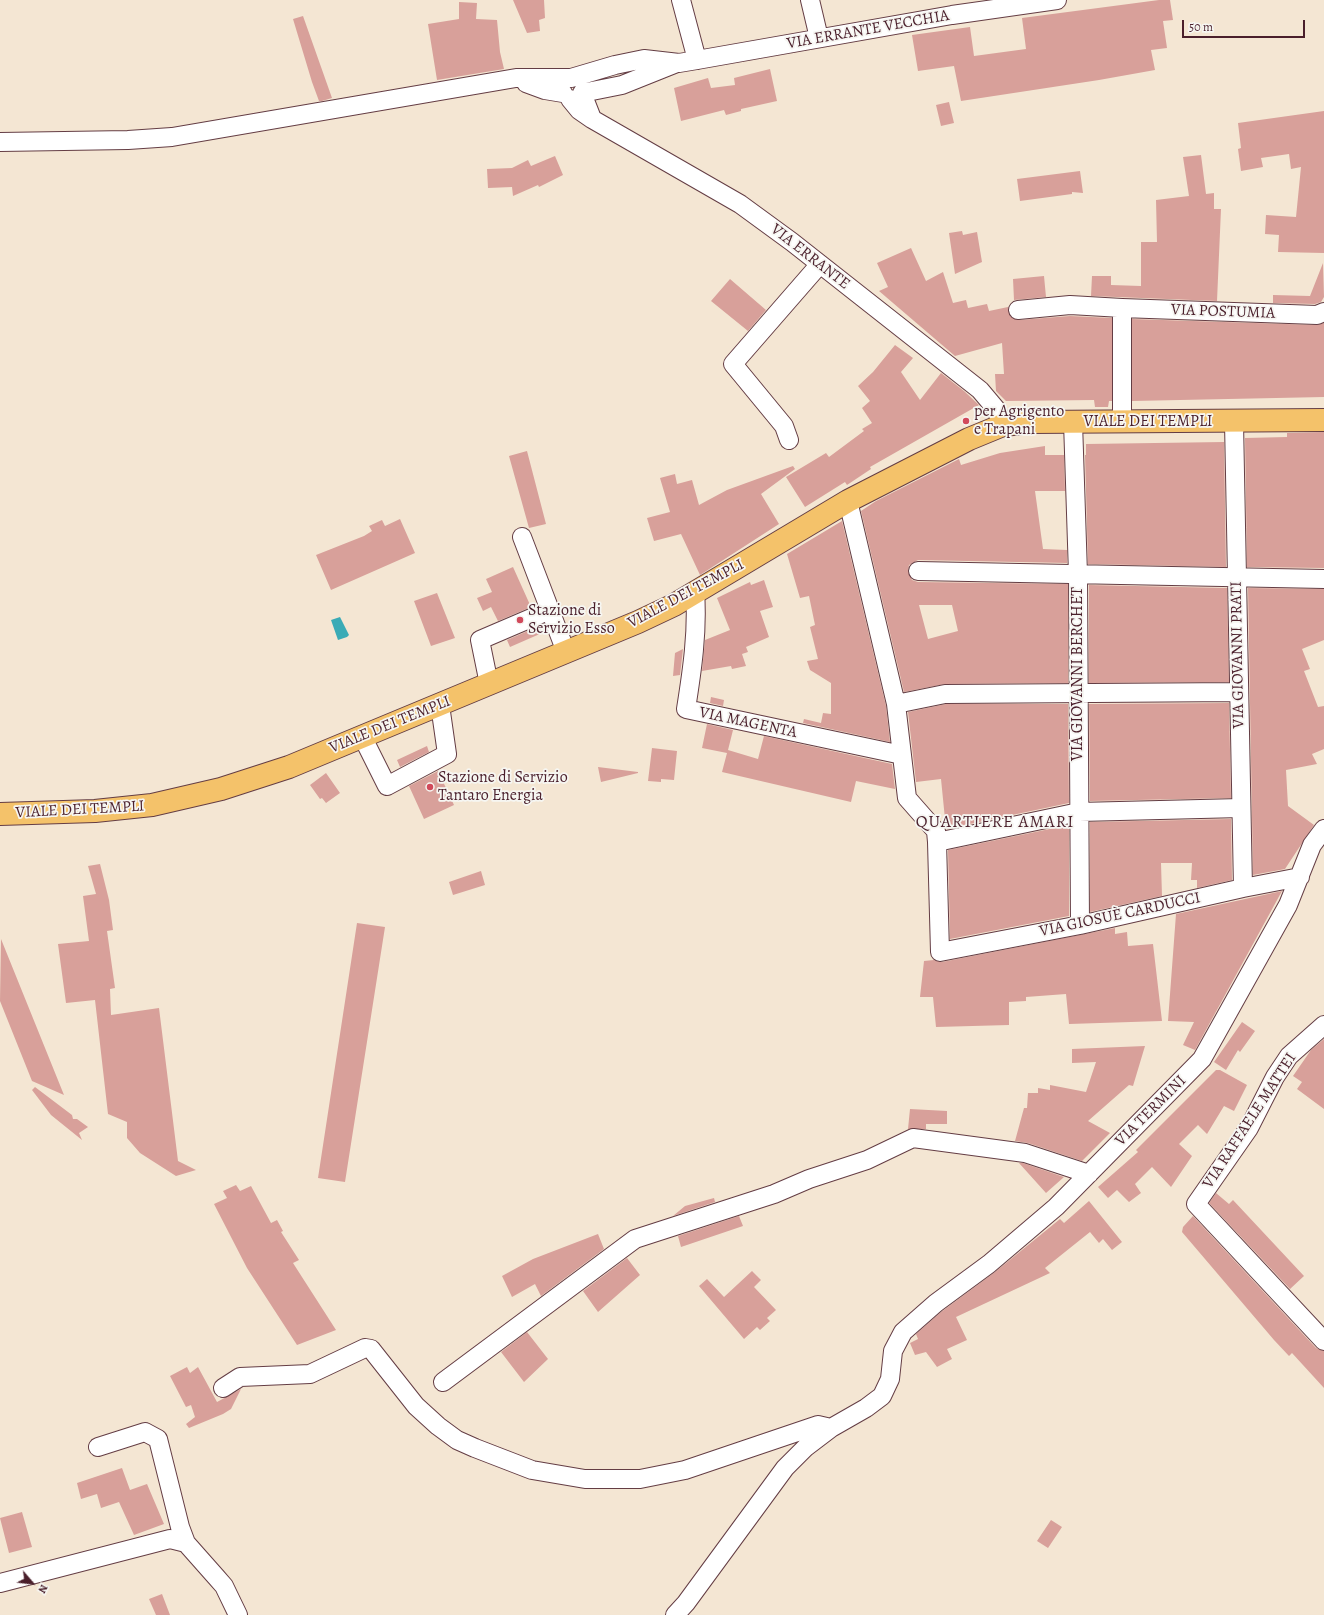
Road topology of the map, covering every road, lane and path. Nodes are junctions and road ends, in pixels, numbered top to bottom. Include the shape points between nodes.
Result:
1 (681, 0) edge
2 (810, 0) edge
3 (1057, 0) edge
4 (819, 38) junction
5 (696, 60) junction
6 (571, 91) junction
7 (0, 142) edge
8 (820, 264) junction
9 (1122, 308) junction
10 (1018, 310) dead end
11 (1324, 312) edge
12 (1324, 420) edge
13 (1122, 421) junction
14 (1073, 422) junction
15 (1234, 422) junction
16 (1003, 425) junction
17 (789, 440) dead end
18 (848, 502) junction
19 (522, 537) dead end
20 (918, 571) dead end
21 (1078, 574) junction
22 (1237, 577) junction
23 (1324, 579) edge
24 (695, 592) junction
25 (550, 610) junction
26 (566, 652) junction
27 (489, 684) junction
28 (1079, 692) junction
29 (1239, 692) junction
30 (896, 704) junction
31 (440, 705) junction
32 (362, 736) junction
33 (902, 755) junction
34 (1241, 808) junction
35 (1079, 812) junction
36 (0, 814) edge
37 (1324, 829) edge
38 (937, 842) junction
39 (1300, 877) junction
40 (1243, 888) junction
41 (1080, 925) junction
42 (1324, 1025) edge
43 (1089, 1174) junction
44 (1324, 1341) edge
45 (442, 1382) dead end
46 (223, 1388) dead end
47 (831, 1428) junction
48 (98, 1446) dead end
49 (186, 1543) junction
50 (0, 1583) edge
51 (238, 1615) edge
52 (675, 1615) edge

1 - 5 street
2 - 4 street
3 - 4 street, VIA ERRANTE VECCHIA
4 - 5 street, VIA ERRANTE VECCHIA
5 - 6 street, VIA ERRANTE VECCHIA via 679,63 622,85
6 - 7 street, VIA ERRANTE VECCHIA via 516,78 172,137
6 - 8 street, VIA ERRANTE via 592,118 740,204
8 - 16 street, VIA ERRANTE via 980,390 996,409
8 - 17 street via 733,364 784,426
9 - 10 street, VIA POSTUMIA via 1070,305
9 - 11 street, VIA POSTUMIA via 1317,315
9 - 13 street
12 - 15 main road, VIALE DEI TEMPLI
13 - 14 main road, VIALE DEI TEMPLI
13 - 15 main road, VIALE DEI TEMPLI
14 - 16 main road, VIALE DEI TEMPLI
14 - 21 street, VIA GIOVANNI BERCHET
15 - 22 street, VIA GIOVANNI PRATI
16 - 18 main road, VIALE DEI TEMPLI via 969,439
18 - 24 main road, VIALE DEI TEMPLI
18 - 30 street
19 - 25 street
20 - 21 street
21 - 22 street
21 - 28 street, VIA GIOVANNI BERCHET
22 - 23 street
22 - 29 street, VIA GIOVANNI PRATI
24 - 26 main road, VIALE DEI TEMPLI via 638,622
24 - 33 street, VIA MAGENTA via 697,614 686,709
25 - 26 street
25 - 27 street via 480,640
26 - 27 main road, VIALE DEI TEMPLI
27 - 31 main road, VIALE DEI TEMPLI
28 - 29 street
28 - 30 street via 945,694
28 - 35 street, VIA GIOVANNI BERCHET
29 - 34 street, VIA GIOVANNI PRATI
30 - 33 street
31 - 32 main road, VIALE DEI TEMPLI
31 - 32 street via 447,754 387,786
32 - 36 main road, VIALE DEI TEMPLI via 289,767 221,789 152,805 95,811
33 - 38 street via 907,798 936,831
34 - 35 street
34 - 40 street, VIA GIOVANNI PRATI
35 - 38 street
35 - 41 street, VIA GIOVANNI BERCHET
37 - 39 street, VIA TERMINI via 1312,845
38 - 41 street, VIA GIOSUÈ CARDUCCI via 940,952
39 - 40 street, VIA GIOSUÈ CARDUCCI
39 - 43 street, VIA TERMINI via 1288,905 1202,1059
40 - 41 street, VIA GIOSUÈ CARDUCCI
42 - 44 street, VIA RAFFAELE MATTEI via 1289,1056 1275,1076 1249,1128 1196,1204
43 - 45 street via 1025,1153 913,1138 867,1160 809,1179 774,1194 635,1239
43 - 47 street, VIA TERMINI via 1056,1207 989,1264 936,1303 903,1332 893,1351 890,1379 882,1396
46 - 47 street via 240,1378 310,1374 365,1348 370,1349 416,1406 457,1440 532,1470 585,1479 640,1479 686,1470 818,1425
47 - 52 street via 806,1447 785,1468 686,1604
48 - 49 street via 146,1432 158,1439
49 - 50 street via 170,1539
49 - 51 street via 224,1586

